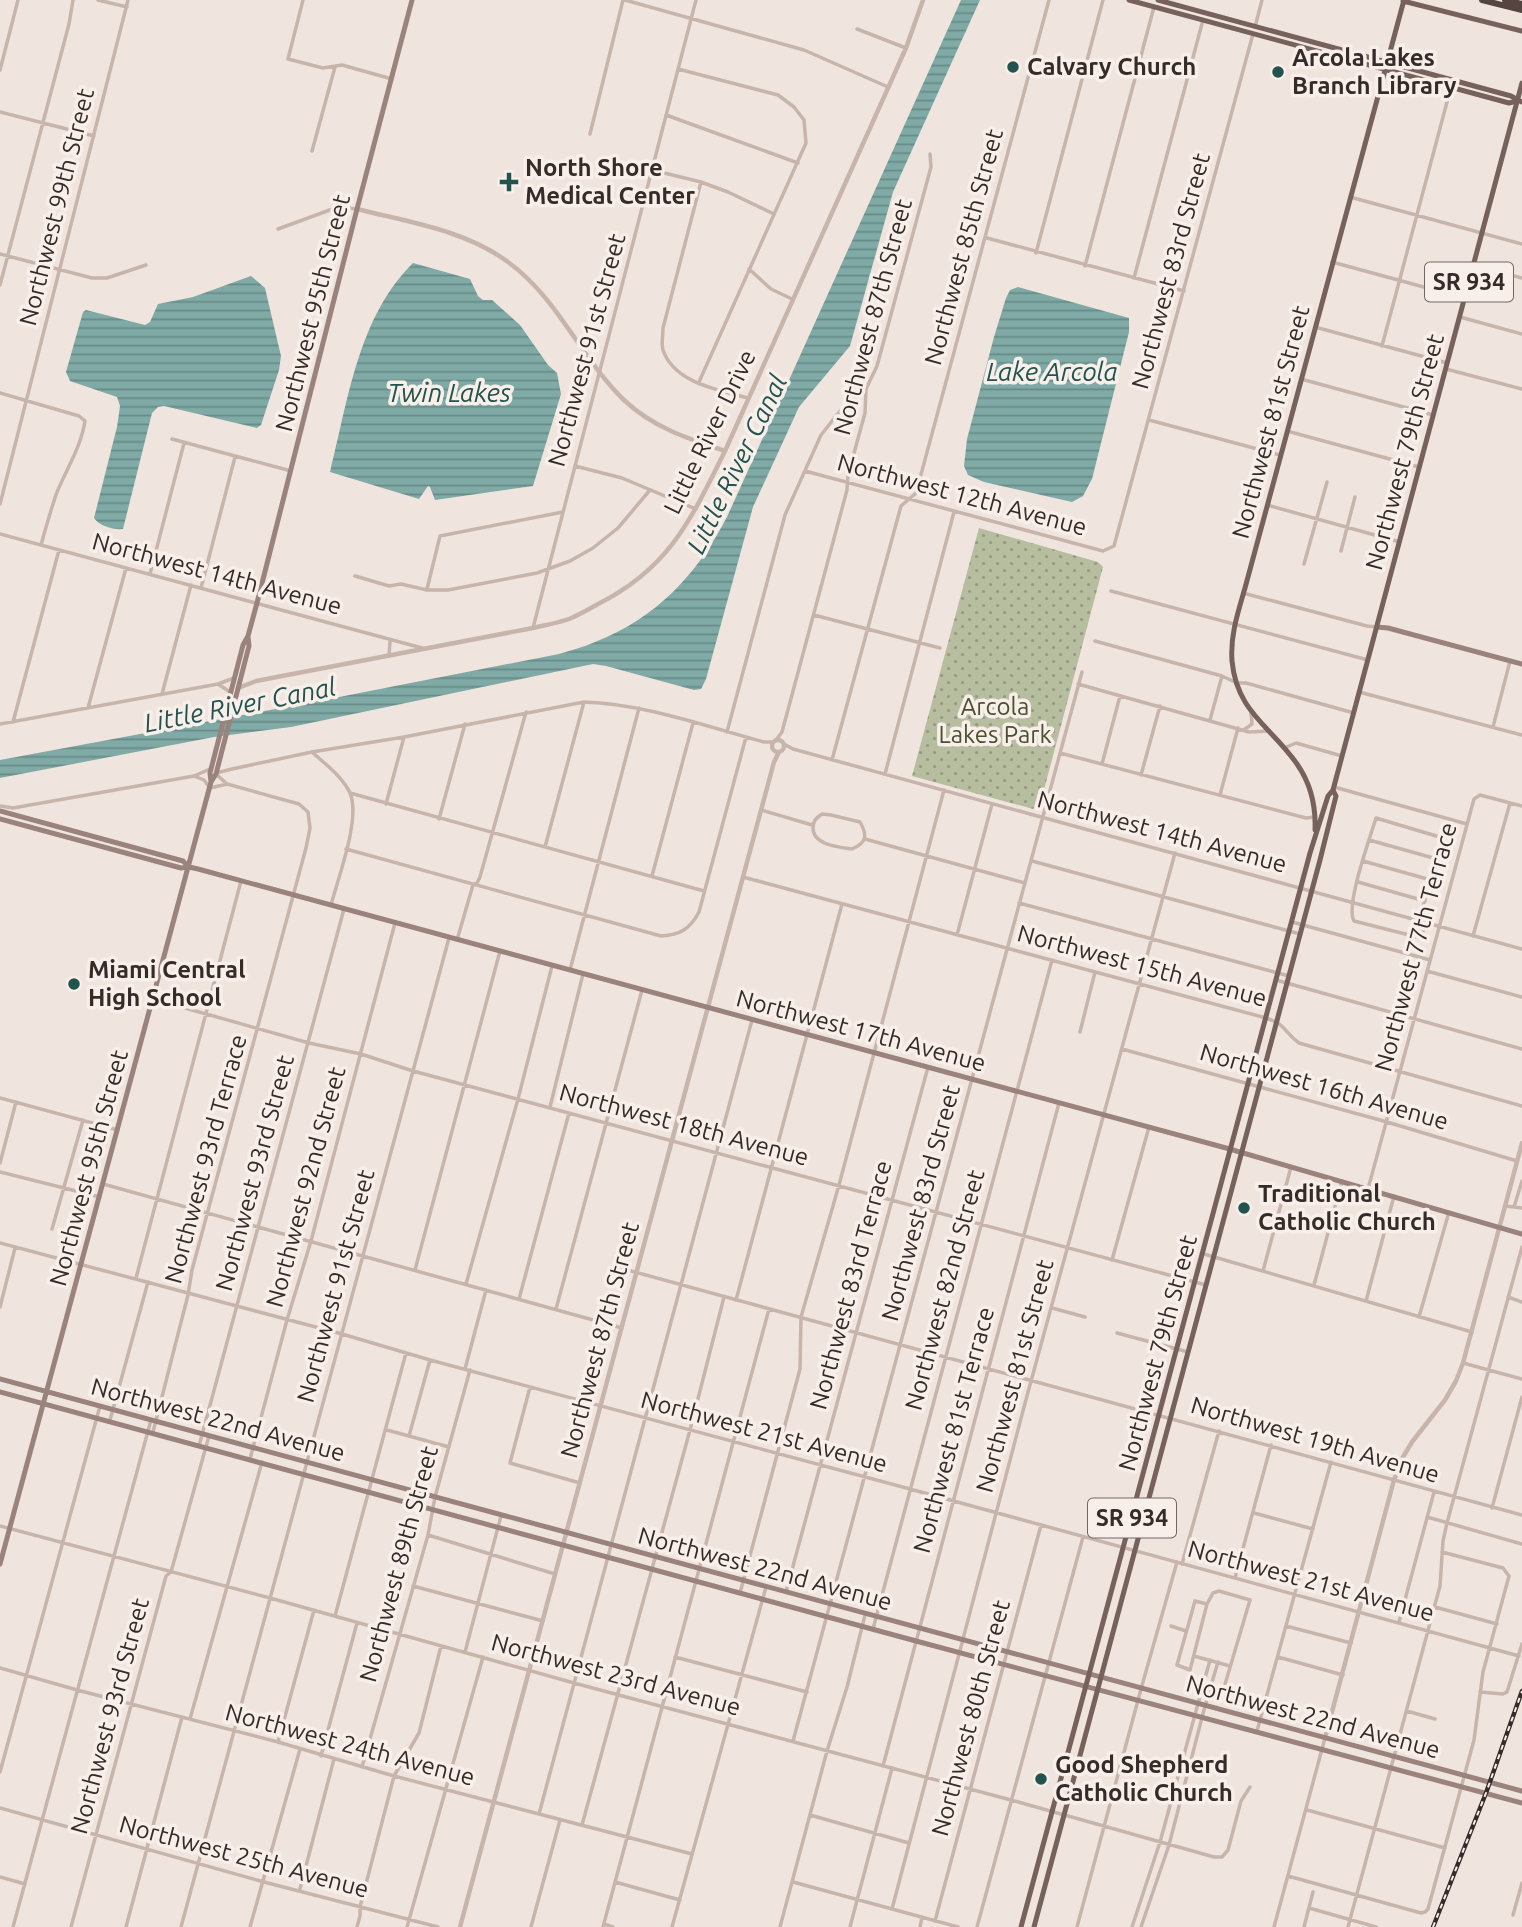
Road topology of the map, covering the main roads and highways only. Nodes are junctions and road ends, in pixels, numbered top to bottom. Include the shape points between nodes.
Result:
1 (412, 0) edge
2 (1129, 0) edge
3 (1403, 0) edge
4 (1482, 0) edge
5 (1506, 0) edge
6 (1161, 1) edge
7 (1420, 2) edge
8 (1522, 4) edge
9 (1154, 7) junction
10 (1522, 10) edge
11 (1254, 30) junction
12 (1522, 31) edge
13 (1386, 62) junction
14 (1384, 69) junction
15 (1522, 83) edge
16 (1520, 101) edge
17 (1377, 627) junction
18 (248, 636) junction
19 (1522, 664) edge
20 (222, 738) junction
21 (214, 772) junction
22 (1333, 789) junction
23 (0, 811) edge
24 (0, 819) edge
25 (37, 821) junction
26 (35, 829) junction
27 (88, 836) junction
28 (1315, 836) junction
29 (67, 838) junction
30 (99, 838) junction
31 (101, 847) junction
32 (189, 867) junction
33 (1231, 1149) junction
34 (1242, 1152) junction
35 (1522, 1234) edge
36 (0, 1379) edge
37 (0, 1391) edge
38 (46, 1391) junction
39 (43, 1403) junction
40 (1143, 1474) junction
41 (1154, 1477) junction
42 (0, 1564) edge
43 (1105, 1618) junction
44 (1115, 1620) junction
45 (1089, 1675) junction
46 (1100, 1678) junction
47 (1087, 1685) junction
48 (1097, 1688) junction
49 (1071, 1743) junction
50 (1074, 1775) junction
51 (1522, 1791) edge
52 (1522, 1803) edge
53 (1035, 1877) junction
54 (1046, 1880) junction
55 (1021, 1927) edge
56 (1034, 1927) edge

1 - 18 main road, Northwest 95th Street
2 - 9 main road
3 - 7 main road
3 - 13 main road, Northwest 81st Street / SR 934
4 - 10 highway
5 - 8 highway
6 - 9 main road
6 - 11 main road
7 - 12 main road
9 - 11 main road
11 - 13 main road
11 - 14 main road
13 - 14 main road, Northwest 81st Street / SR 934
13 - 16 main road
14 - 16 main road via 1509,103
14 - 28 main road, Northwest 81st Street / SR 934 via 1232,641 1237,683 1251,712 1306,780 1313,800
15 - 16 main road, Northwest 79th Street / SR 934
16 - 17 main road, Northwest 79th Street / SR 934
17 - 19 main road
17 - 22 main road, Northwest 79th Street / SR 934
18 - 20 main road, Northwest 95th Street via 230,692
18 - 20 main road, Northwest 95th Street via 232,714
20 - 21 main road, Northwest 95th Street
20 - 21 main road, Northwest 95th Street
21 - 32 main road, Northwest 95th Street
22 - 28 main road, Northwest 79th Street
22 - 34 main road, Northwest 79th Street / SR 934 via 1336,796
23 - 25 main road, Northwest 17th Avenue
24 - 26 main road, Northwest 17th Avenue
25 - 26 main road
25 - 27 main road, Northwest 17th Avenue
26 - 29 main road, Northwest 17th Avenue
27 - 29 main road via 71,834
27 - 30 main road, Northwest 17th Avenue
28 - 33 main road, Northwest 79th Street / SR 934
29 - 31 main road, Northwest 17th Avenue
30 - 31 main road
30 - 32 main road, Northwest 17th Avenue via 183,861
31 - 32 main road, Northwest 17th Avenue via 181,869
32 - 33 main road, Northwest 17th Avenue
32 - 38 main road, Northwest 95th Street
33 - 34 main road, Northwest 17th Avenue
33 - 40 main road, Northwest 79th Street / SR 934
34 - 35 main road, Northwest 17th Avenue
34 - 41 main road, Northwest 79th Street / SR 934
36 - 38 main road, Northwest 22nd Avenue
37 - 39 main road, Northwest 22nd Avenue
38 - 39 main road, Northwest 95th Street
38 - 45 main road, Northwest 22nd Avenue
39 - 42 main road, Northwest 95th Street
39 - 47 main road, Northwest 22nd Avenue
40 - 41 main road
40 - 43 main road, Northwest 79th Street / SR 934
41 - 44 main road, Northwest 79th Street / SR 934
43 - 44 main road
43 - 45 main road, Northwest 79th Street / SR 934
44 - 46 main road, Northwest 79th Street / SR 934
45 - 46 main road, Northwest 22nd Avenue
45 - 47 main road, Northwest 79th Street / SR 934
46 - 48 main road, Northwest 79th Street / SR 934
46 - 51 main road, Northwest 22nd Avenue
47 - 48 main road, Northwest 22nd Avenue
47 - 49 main road, Northwest 79th Street / SR 934
48 - 50 main road, Northwest 79th Street / SR 934
48 - 52 main road, Northwest 22nd Avenue
49 - 50 main road via 1076,1754
49 - 53 main road, Northwest 79th Street / SR 934
50 - 54 main road, Northwest 79th Street / SR 934
53 - 54 main road
53 - 55 main road, Northwest 79th Street / SR 934
54 - 56 main road, Northwest 79th Street / SR 934

